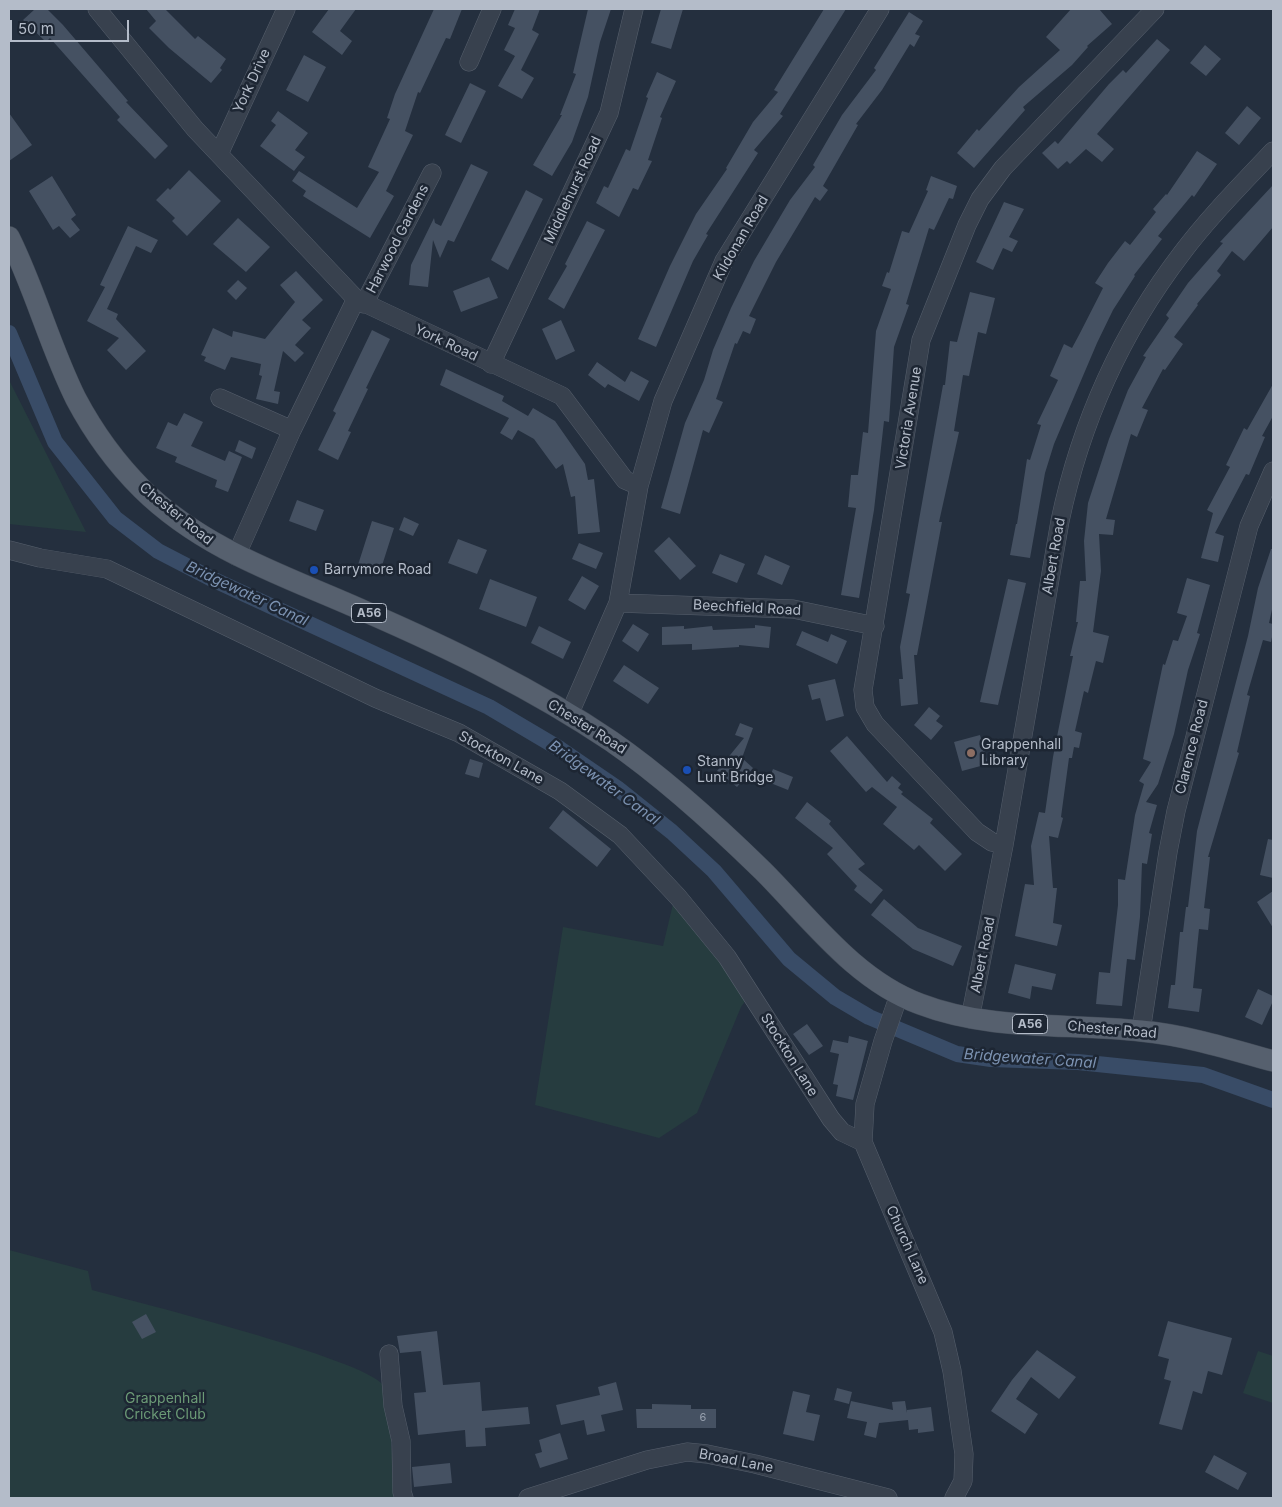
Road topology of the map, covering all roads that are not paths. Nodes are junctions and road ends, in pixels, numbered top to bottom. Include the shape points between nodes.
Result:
1 (97, 9) edge
2 (286, 9) edge
3 (492, 9) edge
4 (634, 9) edge
5 (880, 9) edge
6 (1155, 9) edge
7 (470, 62) dead end
8 (1273, 151) edge
9 (219, 154) junction
10 (432, 173) dead end
11 (9, 237) edge
12 (360, 302) junction
13 (491, 364) junction
14 (220, 398) dead end
15 (292, 430) junction
16 (1273, 471) edge
17 (639, 486) junction
18 (9, 550) edge
19 (236, 556) junction
20 (618, 603) junction
21 (874, 626) junction
22 (569, 715) junction
23 (1004, 845) junction
24 (896, 1005) junction
25 (970, 1018) junction
26 (1141, 1031) junction
27 (1273, 1061) edge
28 (863, 1142) junction
29 (389, 1354) dead end
30 (404, 1498) edge
31 (528, 1498) edge
32 (888, 1498) edge
33 (954, 1498) edge

1 - 9 street, York Road
2 - 9 street, York Drive
3 - 7 street
4 - 13 street, Middlehurst Road via 609,113
5 - 17 street, Kildonan Road via 724,261 663,401
6 - 21 street, Victoria Avenue via 1003,168 980,199 967,225 921,340
8 - 23 street, Albert Road via 1182,252 1115,358 1088,420 1070,474 1060,521
9 - 12 street, York Road
10 - 12 street, Harwood Gardens
11 - 19 main road, Chester Road / A56 via 76,398 102,441 142,489 187,527
12 - 13 street, York Road
12 - 15 street
13 - 17 street, York Road via 562,396 625,480
14 - 15 street
15 - 19 street
16 - 26 street, Clarence Road via 1249,526 1176,810
17 - 20 street
18 - 28 street, Stockton Lane via 107,569 375,698 459,733 560,790 620,835 678,898 727,957 831,1119 842,1132
19 - 22 main road, Chester Road / A56 via 452,651
20 - 21 street, Beechfield Road via 794,608
20 - 22 street
21 - 23 street, Victoria Avenue via 863,690 865,707 875,724 977,832 992,842
22 - 24 main road, Chester Road / A56 via 618,746 673,788 760,869 847,957 878,982
23 - 25 street, Albert Road
24 - 25 main road, Chester Road / A56 via 927,1007
24 - 28 street, Church Lane via 865,1104
25 - 26 main road, Chester Road / A56
26 - 27 main road, Chester Road / A56
28 - 33 street, Church Lane via 943,1332 964,1454 962,1481
29 - 30 street via 392,1406 401,1441
31 - 32 street, Broad Lane via 647,1460 687,1452 755,1464

